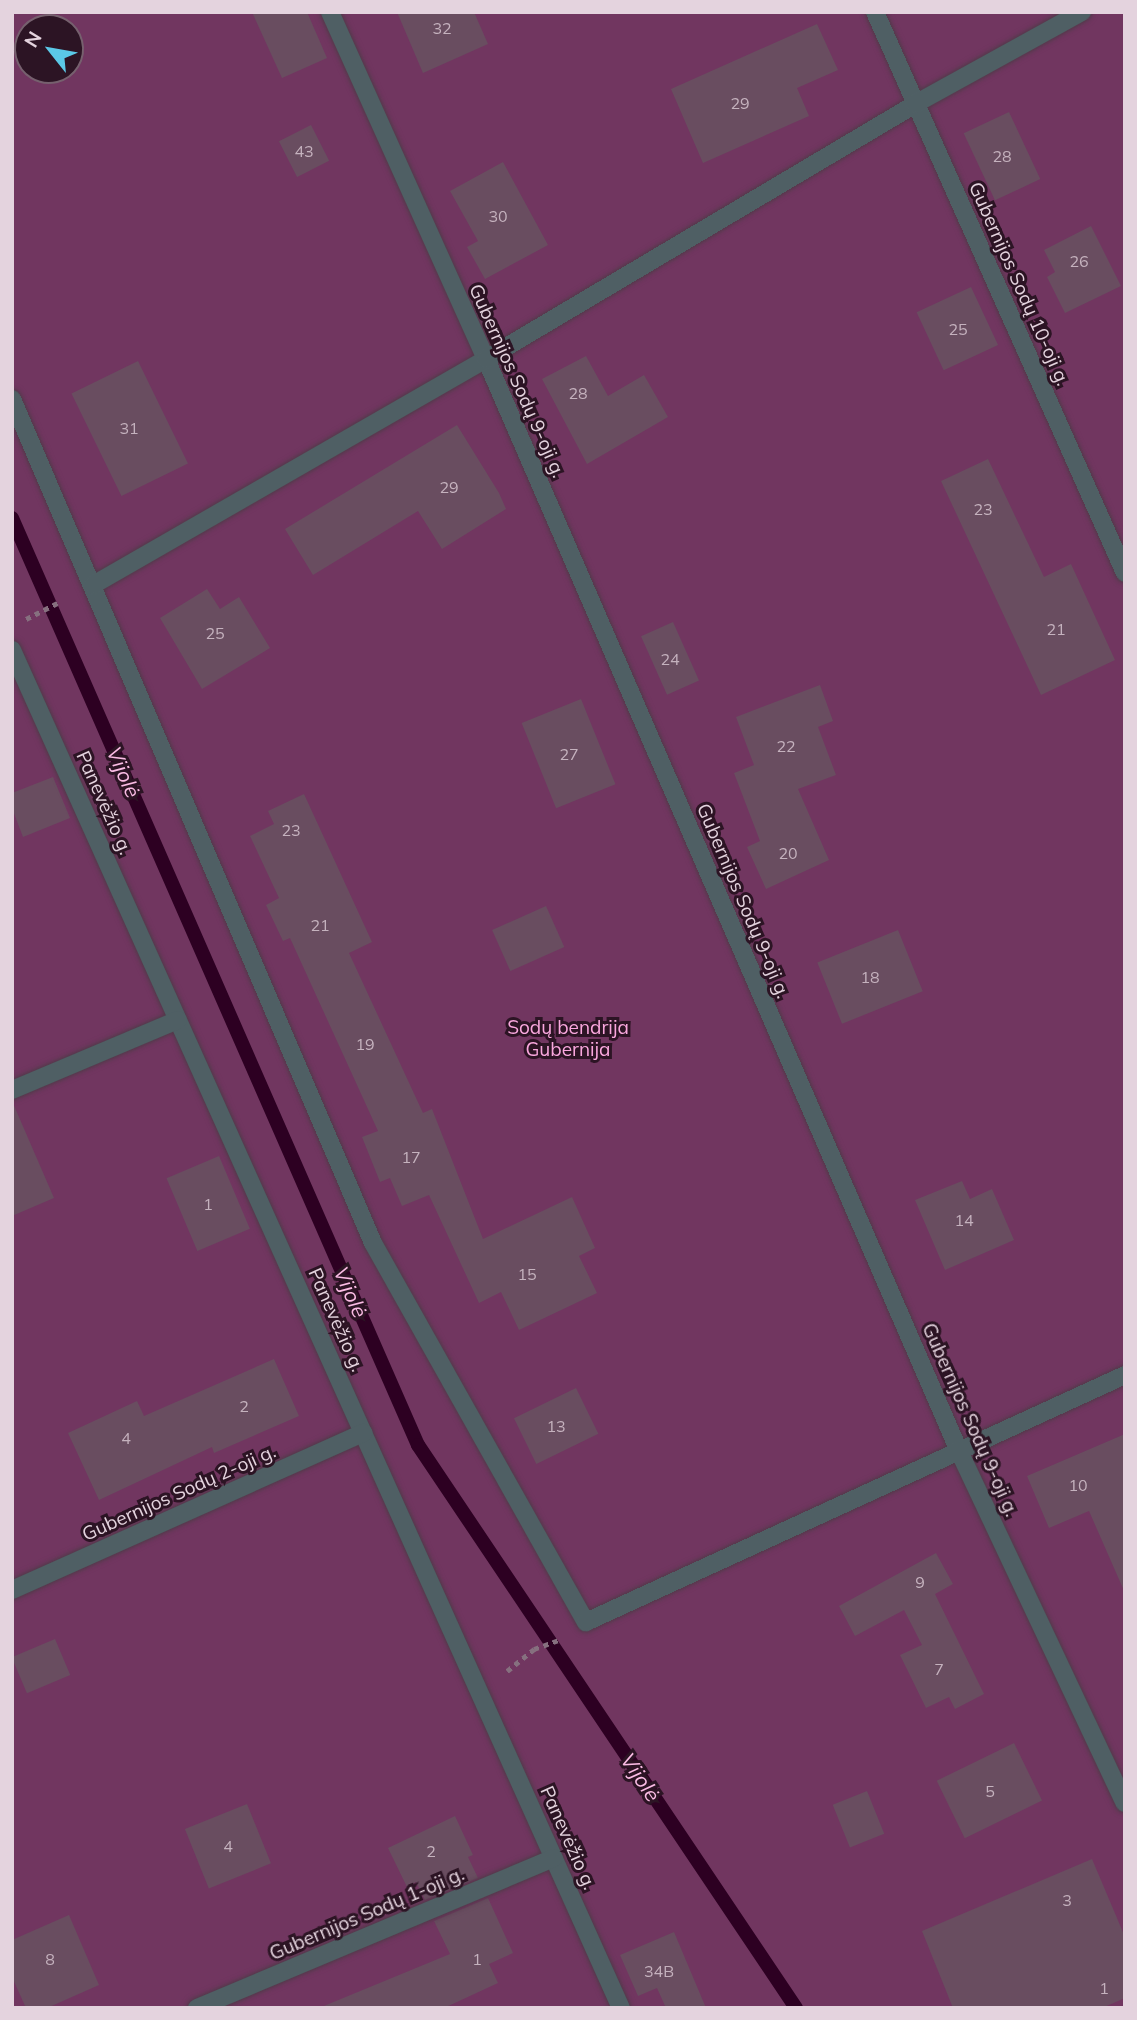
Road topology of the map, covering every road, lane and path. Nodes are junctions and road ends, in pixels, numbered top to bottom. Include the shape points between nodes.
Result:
1 (330, 12) edge
2 (875, 12) edge
3 (1082, 12) edge
4 (915, 104) junction
5 (486, 359) junction
6 (12, 399) edge
7 (1125, 573) edge
8 (93, 585) junction
9 (71, 596) dead end
10 (24, 620) dead end
11 (12, 650) edge
12 (178, 1020) junction
13 (12, 1090) edge
14 (1125, 1375) edge
15 (363, 1433) junction
16 (959, 1451) junction
17 (12, 1590) edge
18 (560, 1640) dead end
19 (534, 1649) dead end
20 (1125, 1803) edge
21 (554, 1858) junction
22 (197, 2008) edge
23 (621, 2008) edge

1 - 5 street, Gubernijos Sodų 9-oji g.
2 - 4 street, Gubernijos Sodų 10-oji g.
3 - 4 street
4 - 5 street
4 - 7 street, Gubernijos Sodų 10-oji g.
5 - 8 street
5 - 16 street, Gubernijos Sodų 9-oji g.
6 - 8 street
8 - 16 street via 373,1243 586,1622
9 - 10 path
11 - 12 street, Panevėžio g.
12 - 13 street
12 - 15 street, Panevėžio g.
14 - 16 street
15 - 17 street, Gubernijos Sodų 2-oji g.
15 - 21 street, Panevėžio g.
16 - 20 street, Gubernijos Sodų 9-oji g.
18 - 19 path
21 - 22 street, Gubernijos Sodų 1-oji g.
21 - 23 street, Panevėžio g.

